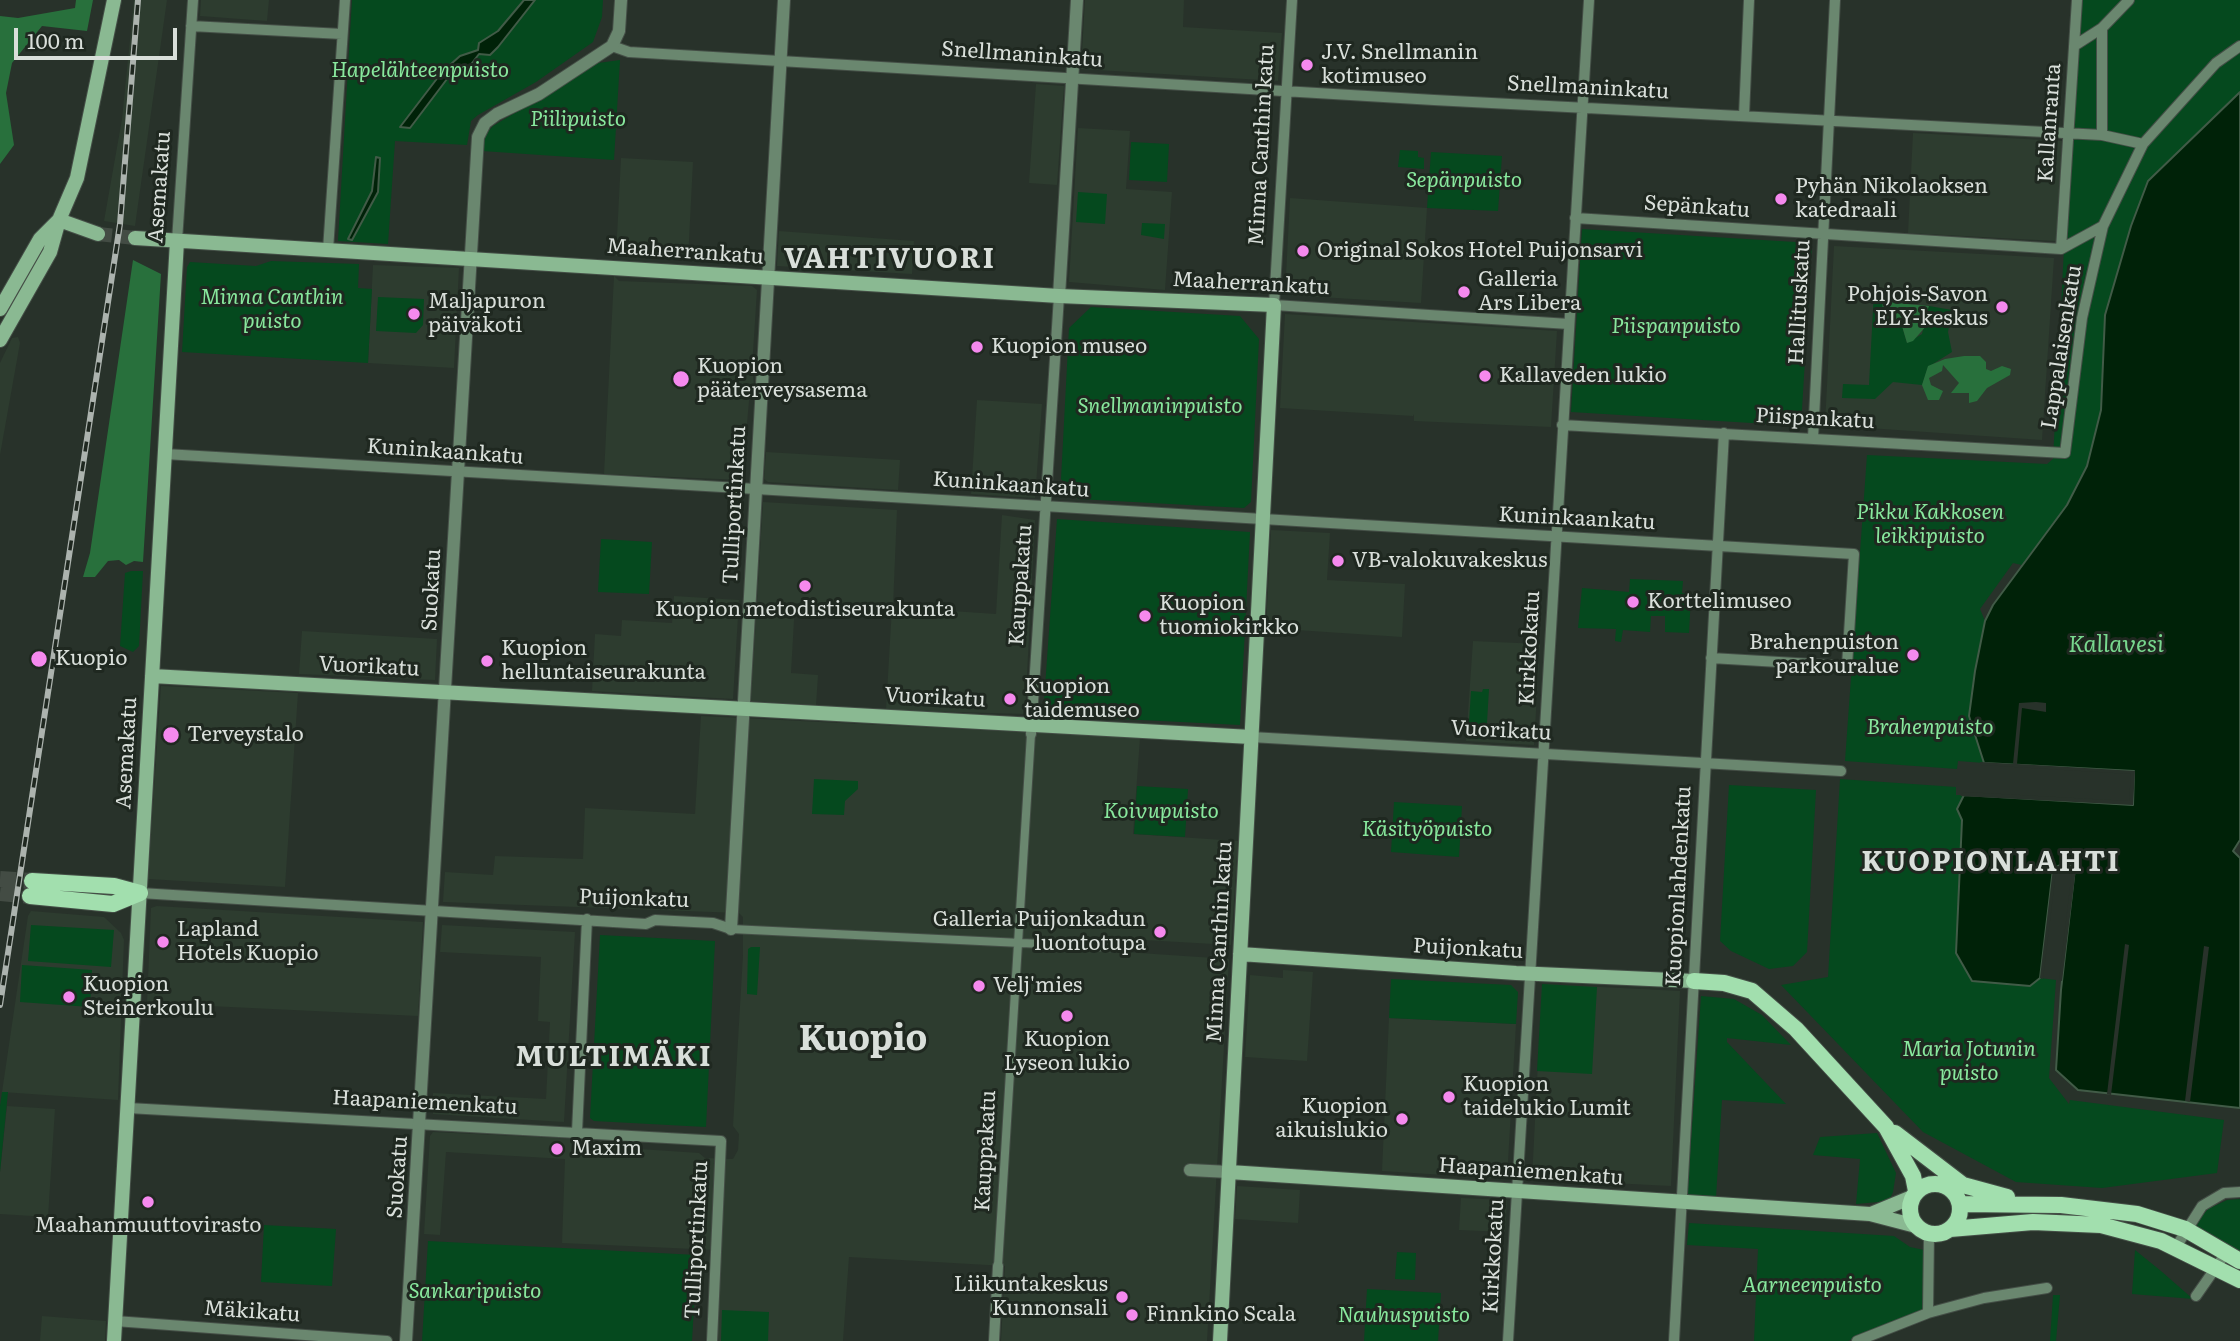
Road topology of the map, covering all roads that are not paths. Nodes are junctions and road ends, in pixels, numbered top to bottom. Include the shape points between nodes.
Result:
1 (114, 0) edge
2 (193, 0) edge
3 (345, 0) edge
4 (621, 0) edge
5 (784, 0) edge
6 (1077, 0) edge
7 (1292, 0) edge
8 (1589, 0) edge
9 (1749, 0) edge
10 (1835, 0) edge
11 (2077, 0) edge
12 (2129, 0) edge
13 (191, 26) junction
14 (2102, 28) junction
15 (342, 34) junction
16 (612, 46) junction
17 (2074, 46) junction
18 (2240, 46) edge
19 (780, 59) junction
20 (1073, 77) junction
21 (1286, 90) junction
22 (1582, 107) junction
23 (1744, 116) junction
24 (1829, 121) junction
25 (2068, 133) junction
26 (2102, 135) junction
27 (2143, 144) junction
28 (1575, 218) junction
29 (59, 220) junction
30 (2103, 226) junction
31 (98, 234) tunnel mouth
32 (1823, 235) junction
33 (135, 238) tunnel mouth
34 (177, 241) junction
35 (2061, 249) junction
36 (328, 250) junction
37 (470, 260) junction
38 (767, 278) junction
39 (1059, 296) junction
40 (1275, 305) junction
41 (0, 309) edge
42 (1569, 324) junction
43 (0, 340) edge
44 (1562, 425) junction
45 (1724, 433) junction
46 (1813, 438) junction
47 (2065, 453) joint
48 (165, 454) junction
49 (458, 472) junction
50 (755, 489) junction
51 (1045, 506) junction
52 (1263, 520) junction
53 (1556, 537) junction
54 (1718, 546) junction
55 (1712, 658) junction
56 (152, 676) junction
57 (445, 692) junction
58 (742, 708) junction
59 (1031, 729) junction
60 (1251, 737) junction
61 (1543, 754) junction
62 (1706, 764) junction
63 (1841, 771) dead end
64 (31, 889) tunnel mouth
65 (140, 893) junction
66 (433, 909) junction
67 (587, 919) junction
68 (731, 929) junction
69 (1018, 942) junction
70 (1125, 948) dead end
71 (1240, 954) junction
72 (1530, 973) junction
73 (1694, 981) junction
74 (128, 1108) junction
75 (421, 1124) junction
76 (1886, 1127) junction
77 (576, 1132) junction
78 (721, 1141) joint
79 (1910, 1146) junction
80 (1190, 1170) dead end
81 (1229, 1172) junction
82 (1934, 1183) junction
83 (1517, 1192) junction
84 (2240, 1192) edge
85 (1914, 1194) junction
86 (1683, 1203) junction
87 (1960, 1204) junction
88 (2047, 1205) junction
89 (1870, 1214) junction
90 (1950, 1229) junction
91 (2185, 1229) junction
92 (1922, 1230) junction
93 (2176, 1247) junction
94 (2233, 1257) edge
95 (998, 1266) joint
96 (2216, 1267) junction
97 (2240, 1280) edge
98 (2047, 1288) dead end
99 (2196, 1296) dead end
100 (1928, 1313) junction
101 (115, 1321) junction
102 (114, 1341) edge
103 (387, 1341) edge
104 (406, 1341) edge
105 (712, 1341) edge
106 (994, 1341) edge
107 (1220, 1341) edge
108 (1508, 1341) edge
109 (1674, 1341) edge
110 (1857, 1341) edge

1 - 29 main road via 88,135
2 - 13 street, Asemakatu
3 - 15 street
4 - 16 street via 619,32
5 - 19 street, Tulliportinkatu
6 - 20 street, Kauppakatu
7 - 21 street, Minna Canthin katu
8 - 22 street, Kirkkokatu
9 - 23 street
10 - 24 street, Hallituskatu
11 - 17 street, Kallanranta
12 - 14 street
13 - 15 street
13 - 34 street, Asemakatu
14 - 17 street
14 - 26 street
15 - 36 street
16 - 19 street, Snellmaninkatu via 629,52
16 - 37 street, Suokatu via 482,127
17 - 25 street, Kallanranta
18 - 27 street, Lappalaisenkatu via 2216,63
19 - 20 street, Snellmaninkatu
19 - 38 street, Tulliportinkatu
20 - 21 street, Snellmaninkatu
20 - 39 street, Kauppakatu
21 - 22 street, Snellmaninkatu
21 - 40 street, Minna Canthin katu
22 - 23 street, Snellmaninkatu
22 - 28 street, Kirkkokatu
23 - 24 street, Snellmaninkatu
24 - 25 street, Snellmaninkatu
24 - 32 street, Hallituskatu
25 - 26 street, Snellmaninkatu
25 - 35 street, Kallanranta
26 - 27 street, Snellmaninkatu
27 - 30 street, Lappalaisenkatu
28 - 32 street, Sepänkatu
28 - 42 street, Kirkkokatu
29 - 31 main road
29 - 41 main road via 40,239
29 - 43 main road via 50,252
30 - 35 street
30 - 47 street, Lappalaisenkatu via 2082,318
32 - 35 street, Sepänkatu
32 - 46 street, Hallituskatu
33 - 34 main road, Maaherrankatu
34 - 36 main road, Maaherrankatu
34 - 48 main road, Asemakatu
36 - 37 main road, Maaherrankatu
37 - 38 main road, Maaherrankatu
37 - 49 street, Suokatu
38 - 39 main road, Maaherrankatu
38 - 50 street, Tulliportinkatu
39 - 40 main road, Maaherrankatu
39 - 51 street, Kauppakatu
40 - 42 street, Maaherrankatu
40 - 52 main road, Minna Canthin katu
42 - 44 street, Kirkkokatu
44 - 45 street, Piispankatu
44 - 53 street, Kirkkokatu
45 - 46 street, Piispankatu
45 - 54 street, Kuopionlahdenkatu
46 - 47 street, Piispankatu
48 - 49 street, Kuninkaankatu
48 - 56 main road, Asemakatu
49 - 50 street, Kuninkaankatu
49 - 57 street, Suokatu
50 - 51 street, Kuninkaankatu
50 - 58 street, Tulliportinkatu
51 - 52 street, Kuninkaankatu
51 - 59 street, Kauppakatu
52 - 53 street, Kuninkaankatu
52 - 60 main road, Minna Canthin katu
53 - 54 street, Kuninkaankatu
53 - 61 street, Kirkkokatu
54 - 55 street, Kuopionlahdenkatu
54 - 55 street, Kuninkaankatu via 1854,554 1847,666
55 - 62 street, Kuopionlahdenkatu
56 - 57 main road, Vuorikatu
56 - 65 main road, Asemakatu
57 - 58 main road, Vuorikatu
57 - 66 street, Suokatu
58 - 59 main road, Vuorikatu
58 - 68 street, Tulliportinkatu
59 - 60 main road, Vuorikatu
59 - 69 street, Kauppakatu
60 - 61 street, Vuorikatu
60 - 71 main road, Minna Canthin katu
61 - 62 street, Vuorikatu
61 - 72 street, Kirkkokatu
62 - 63 street, Vuorikatu
62 - 73 street, Kuopionlahdenkatu
64 - 65 main road, Puijonkatu via 114,886
65 - 66 street, Puijonkatu
65 - 74 main road, Asemakatu
66 - 67 street, Puijonkatu
66 - 75 street, Suokatu
67 - 68 street, Puijonkatu via 713,923
67 - 77 street
68 - 69 street, Puijonkatu
69 - 70 street, Puijonkatu
69 - 95 street, Kauppakatu
71 - 72 main road, Puijonkatu
71 - 81 main road, Minna Canthin katu
72 - 73 main road, Puijonkatu
72 - 83 street, Kirkkokatu
73 - 76 main road via 1741,987 1763,999
73 - 86 street, Kuopionlahdenkatu
74 - 75 street, Haapaniemenkatu
74 - 101 main road, Asemakatu
75 - 77 street, Haapaniemenkatu
75 - 104 street, Suokatu
76 - 79 main road
76 - 85 main road via 1913,1176
77 - 78 street, Haapaniemenkatu
78 - 105 street, Tulliportinkatu
79 - 82 main road
79 - 88 main road via 1972,1189
80 - 81 street, Haapaniemenkatu
81 - 83 main road, Haapaniemenkatu
81 - 107 main road, Minna Canthin katu
82 - 85 main road
82 - 87 main road via 1950,1188
83 - 86 main road, Haapaniemenkatu
83 - 108 street, Kirkkokatu
84 - 91 street via 2212,1198
85 - 89 main road, Haapaniemenkatu
85 - 92 main road via 1909,1209
86 - 89 main road, Haapaniemenkatu
86 - 109 street, Kuopionlahdenkatu
87 - 88 main road
87 - 90 main road via 1958,1220
88 - 91 main road via 2137,1214
89 - 92 main road, Haapaniemenkatu
90 - 92 main road via 1939,1234
90 - 93 main road via 2068,1222 2133,1232
91 - 93 street
91 - 94 main road
92 - 100 street
93 - 96 main road
94 - 96 street
95 - 106 street, Kauppakatu
96 - 97 main road
96 - 99 street
98 - 100 street
100 - 110 street
101 - 102 main road, Asemakatu
101 - 103 street, Mäkikatu

